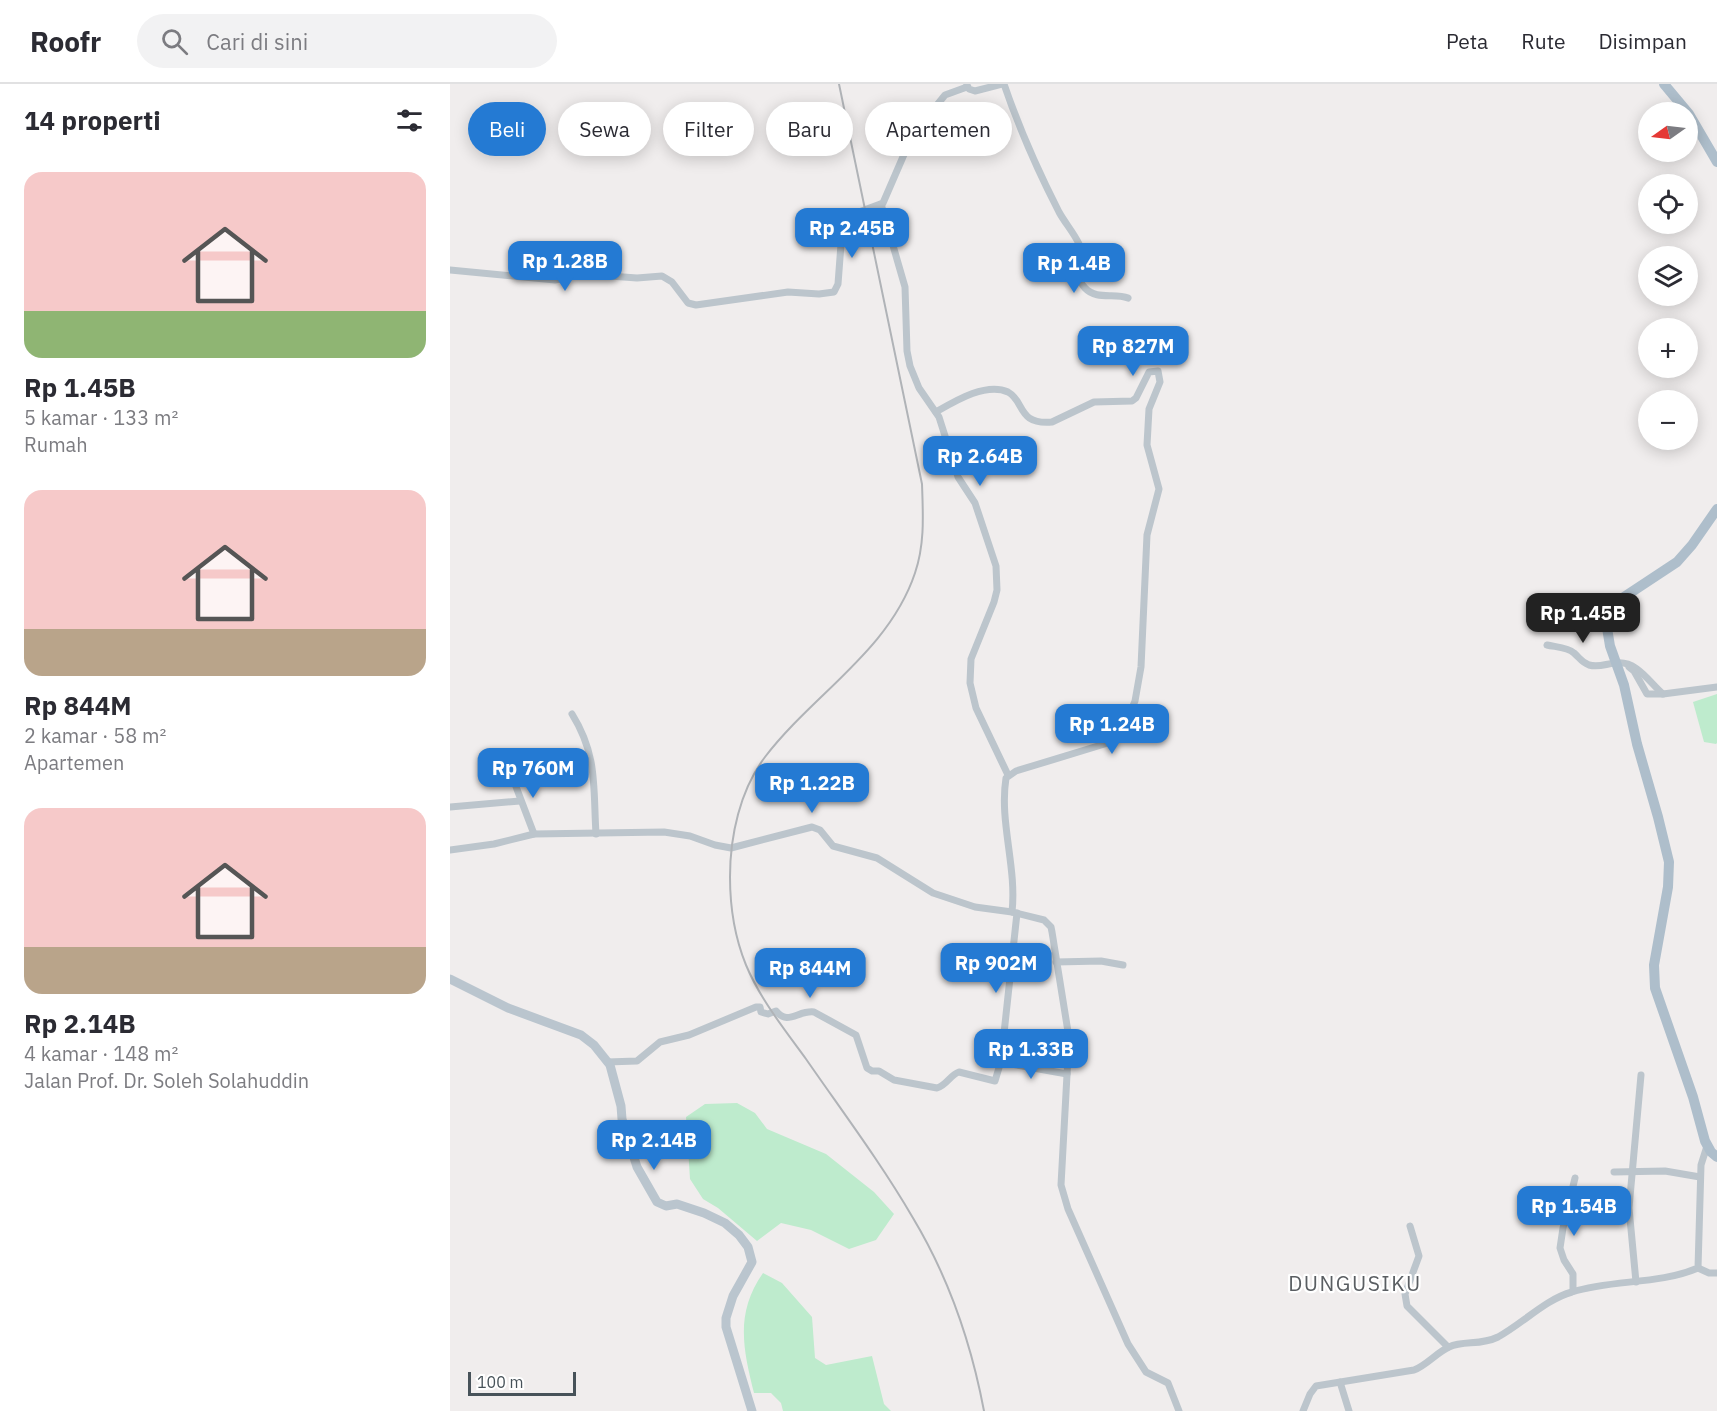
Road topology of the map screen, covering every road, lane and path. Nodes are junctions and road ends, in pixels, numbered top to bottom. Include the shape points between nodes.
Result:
1 (1003, 84) edge
2 (1664, 84) edge
3 (967, 85) edge
4 (1717, 162) edge
5 (881, 204) junction
6 (450, 270) edge
7 (1128, 298) dead end
8 (936, 412) junction
9 (1717, 509) edge
10 (1547, 645) dead end
11 (1621, 663) junction
12 (1717, 687) edge
13 (572, 714) dead end
14 (510, 771) dead end
15 (1008, 776) junction
16 (520, 801) junction
17 (450, 807) edge
18 (534, 834) junction
19 (596, 834) junction
20 (450, 850) edge
21 (1014, 912) junction
22 (1056, 962) junction
23 (1123, 965) dead end
24 (450, 980) edge
25 (607, 1062) junction
26 (1000, 1062) junction
27 (1067, 1074) junction
28 (1641, 1075) dead end
29 (1707, 1146) junction
30 (1717, 1157) edge
31 (1614, 1172) dead end
32 (1633, 1172) junction
33 (1700, 1177) junction
34 (1575, 1179) dead end
35 (1410, 1227) dead end
36 (1698, 1268) junction
37 (1717, 1273) edge
38 (1636, 1282) junction
39 (1573, 1291) junction
40 (1448, 1347) junction
41 (1340, 1382) junction
42 (752, 1411) edge
43 (1179, 1411) edge
44 (1303, 1411) edge
45 (1349, 1411) edge

1 - 3 street via 975,91
1 - 7 street via 1057,207 1080,246 1080,282 1096,295
2 - 4 main road via 1694,121
3 - 5 street via 945,95 912,136
5 - 6 street via 843,218 838,287 834,292 788,292 696,305 688,303 672,282 662,276 583,274 555,280
5 - 8 street via 904,287 910,366
8 - 15 street via 958,477 975,503 996,566 997,590 971,659 970,683 976,708
8 - 15 street via 972,393 1003,391 1010,393 1030,418 1052,422 1094,402 1132,401 1149,372 1156,369 1160,378 1149,409 1146,445 1159,489 1147,535 1140,686 1135,701 1125,725 1112,742
9 - 11 main road via 1677,562 1614,605 1607,628 1610,646
10 - 11 street via 1573,652 1587,664
11 - 12 street via 1640,670 1663,694
11 - 29 main road via 1669,862 1654,965 1655,988
13 - 19 street via 591,754
14 - 16 street
15 - 21 street via 1005,803
16 - 17 street
16 - 18 street
18 - 19 street
18 - 20 street
19 - 21 street via 664,832 731,848 812,827 820,830 833,846 877,858 933,893 975,907
21 - 22 street via 1044,920 1051,927
21 - 26 street
22 - 23 street via 1101,960
22 - 27 street via 1069,1038
24 - 25 street via 508,1008 587,1038
25 - 26 street via 637,1061 660,1042 689,1035 756,1007 768,1014 776,1011 785,1018 813,1012 856,1035 867,1068 894,1080 940,1087 959,1072 994,1082
25 - 42 street via 637,1167 657,1202 666,1206 677,1204 725,1222 748,1247 752,1262 733,1296 726,1327
26 - 27 street
27 - 43 street via 1060,1175 1064,1197 1128,1344 1146,1372 1168,1383
28 - 32 street
29 - 30 main road
29 - 33 street
31 - 32 street
32 - 33 street
32 - 38 street via 1629,1216
33 - 36 street
34 - 39 street via 1560,1248 1573,1274
35 - 40 street via 1419,1256 1405,1294 1407,1306
36 - 37 street
36 - 38 street
38 - 39 street
39 - 40 street via 1491,1340
40 - 41 street via 1414,1370
41 - 44 street via 1316,1386
41 - 45 street

